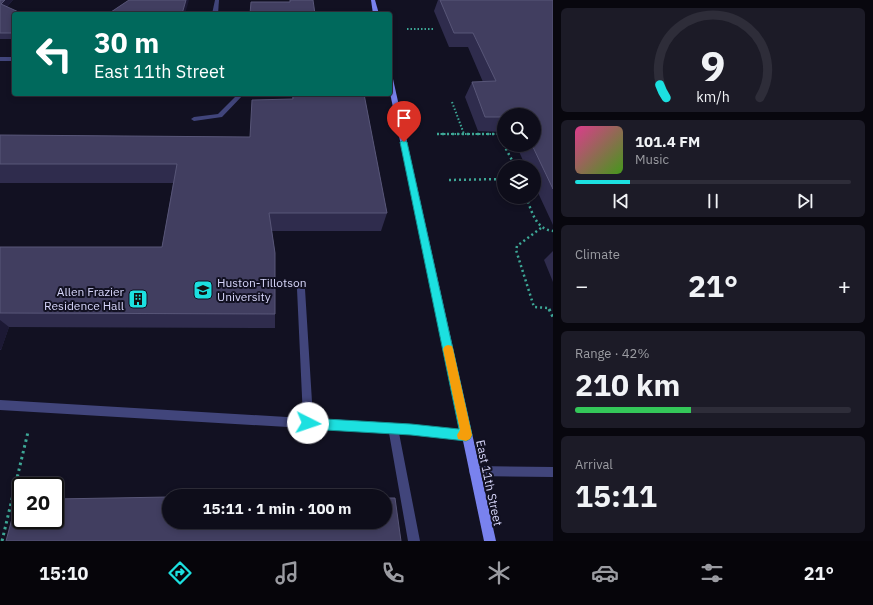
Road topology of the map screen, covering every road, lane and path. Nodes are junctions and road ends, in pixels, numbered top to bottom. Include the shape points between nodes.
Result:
1 (217, 0) edge
2 (373, 0) edge
3 (215, 12) edge
4 (376, 12) edge
5 (407, 29) dead end
6 (434, 29) dead end
7 (0, 59) edge
8 (12, 59) edge
9 (392, 88) edge
10 (239, 96) edge
11 (452, 102) dead end
12 (194, 119) dead end
13 (437, 134) dead end
14 (464, 134) junction
15 (497, 135) edge
16 (497, 179) edge
17 (449, 180) dead end
18 (529, 204) edge
19 (541, 228) junction
20 (553, 231) edge
21 (300, 289) dead end
22 (548, 308) junction
23 (553, 308) edge
24 (553, 317) edge
25 (0, 405) edge
26 (308, 423) junction
27 (394, 428) junction
28 (28, 432) dead end
29 (466, 435) junction
30 (474, 471) junction
31 (553, 472) edge
32 (2, 541) edge
33 (414, 541) edge
34 (490, 541) edge

1 - 3 street
2 - 4 street
5 - 6 path
7 - 8 street
9 - 29 street, East 11th Street
10 - 12 street via 220,116
11 - 14 path
13 - 14 path
14 - 15 path
16 - 17 path
18 - 19 path
19 - 20 path
19 - 22 path via 517,246 516,250 534,307
21 - 26 street
22 - 23 path
22 - 24 path
25 - 26 street
26 - 27 street
27 - 29 street
27 - 33 street
28 - 32 path
29 - 30 street, East 11th Street
30 - 31 street
30 - 34 street, East 11th Street

